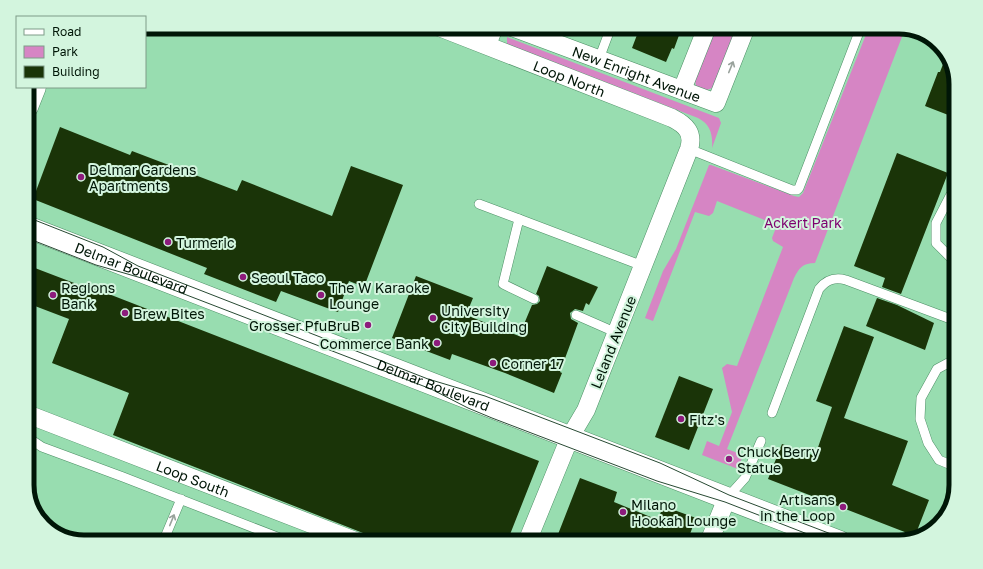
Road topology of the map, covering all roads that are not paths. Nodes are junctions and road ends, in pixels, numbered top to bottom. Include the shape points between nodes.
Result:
1 (457, 34) edge
2 (491, 34) edge
3 (531, 34) edge
4 (608, 34) edge
5 (704, 34) edge
6 (743, 34) edge
7 (858, 34) edge
8 (487, 46) junction
9 (599, 59) junction
10 (682, 90) junction
11 (690, 144) junction
12 (949, 198) edge
13 (479, 204) dead end
14 (519, 219) junction
15 (34, 230) edge
16 (949, 256) edge
17 (643, 266) junction
18 (534, 299) dead end
19 (576, 315) dead end
20 (949, 318) edge
21 (616, 333) junction
22 (949, 363) edge
23 (772, 413) dead end
24 (34, 417) edge
25 (570, 437) junction
26 (761, 441) dead end
27 (34, 442) edge
28 (949, 464) edge
29 (727, 498) junction
30 (181, 499) junction
31 (167, 535) edge
32 (272, 535) edge
33 (340, 535) edge
34 (529, 535) edge
35 (712, 535) edge
36 (822, 535) edge

1 - 8 street, Loop North
2 - 8 street
3 - 9 street, New Enright Avenue
4 - 9 lane
5 - 10 street
10 -> 6 street, New Enright Avenue via 716,103
7 - 11 lane via 797,190
8 - 11 street, Loop North via 672,118 689,130
9 - 10 street, New Enright Avenue
11 - 17 street, Leland Avenue
12 - 16 lane via 936,223 936,243
13 - 14 lane
14 - 17 lane
14 - 18 lane via 503,284
15 - 25 main road, Delmar Boulevard
17 - 21 street, Leland Avenue
19 - 21 lane
20 - 23 lane via 846,280 830,279 819,288
21 - 25 street, Leland Avenue via 586,410
22 - 28 lane via 937,369 921,398 920,419 928,443 939,460
24 - 33 street, Loop South
25 - 29 main road, Delmar Boulevard
25 - 34 street, Leland Avenue
26 - 29 lane via 745,478
27 - 30 lane via 42,447
29 - 35 street
29 - 36 main road, Delmar Boulevard
31 -> 30 lane
30 - 32 lane

